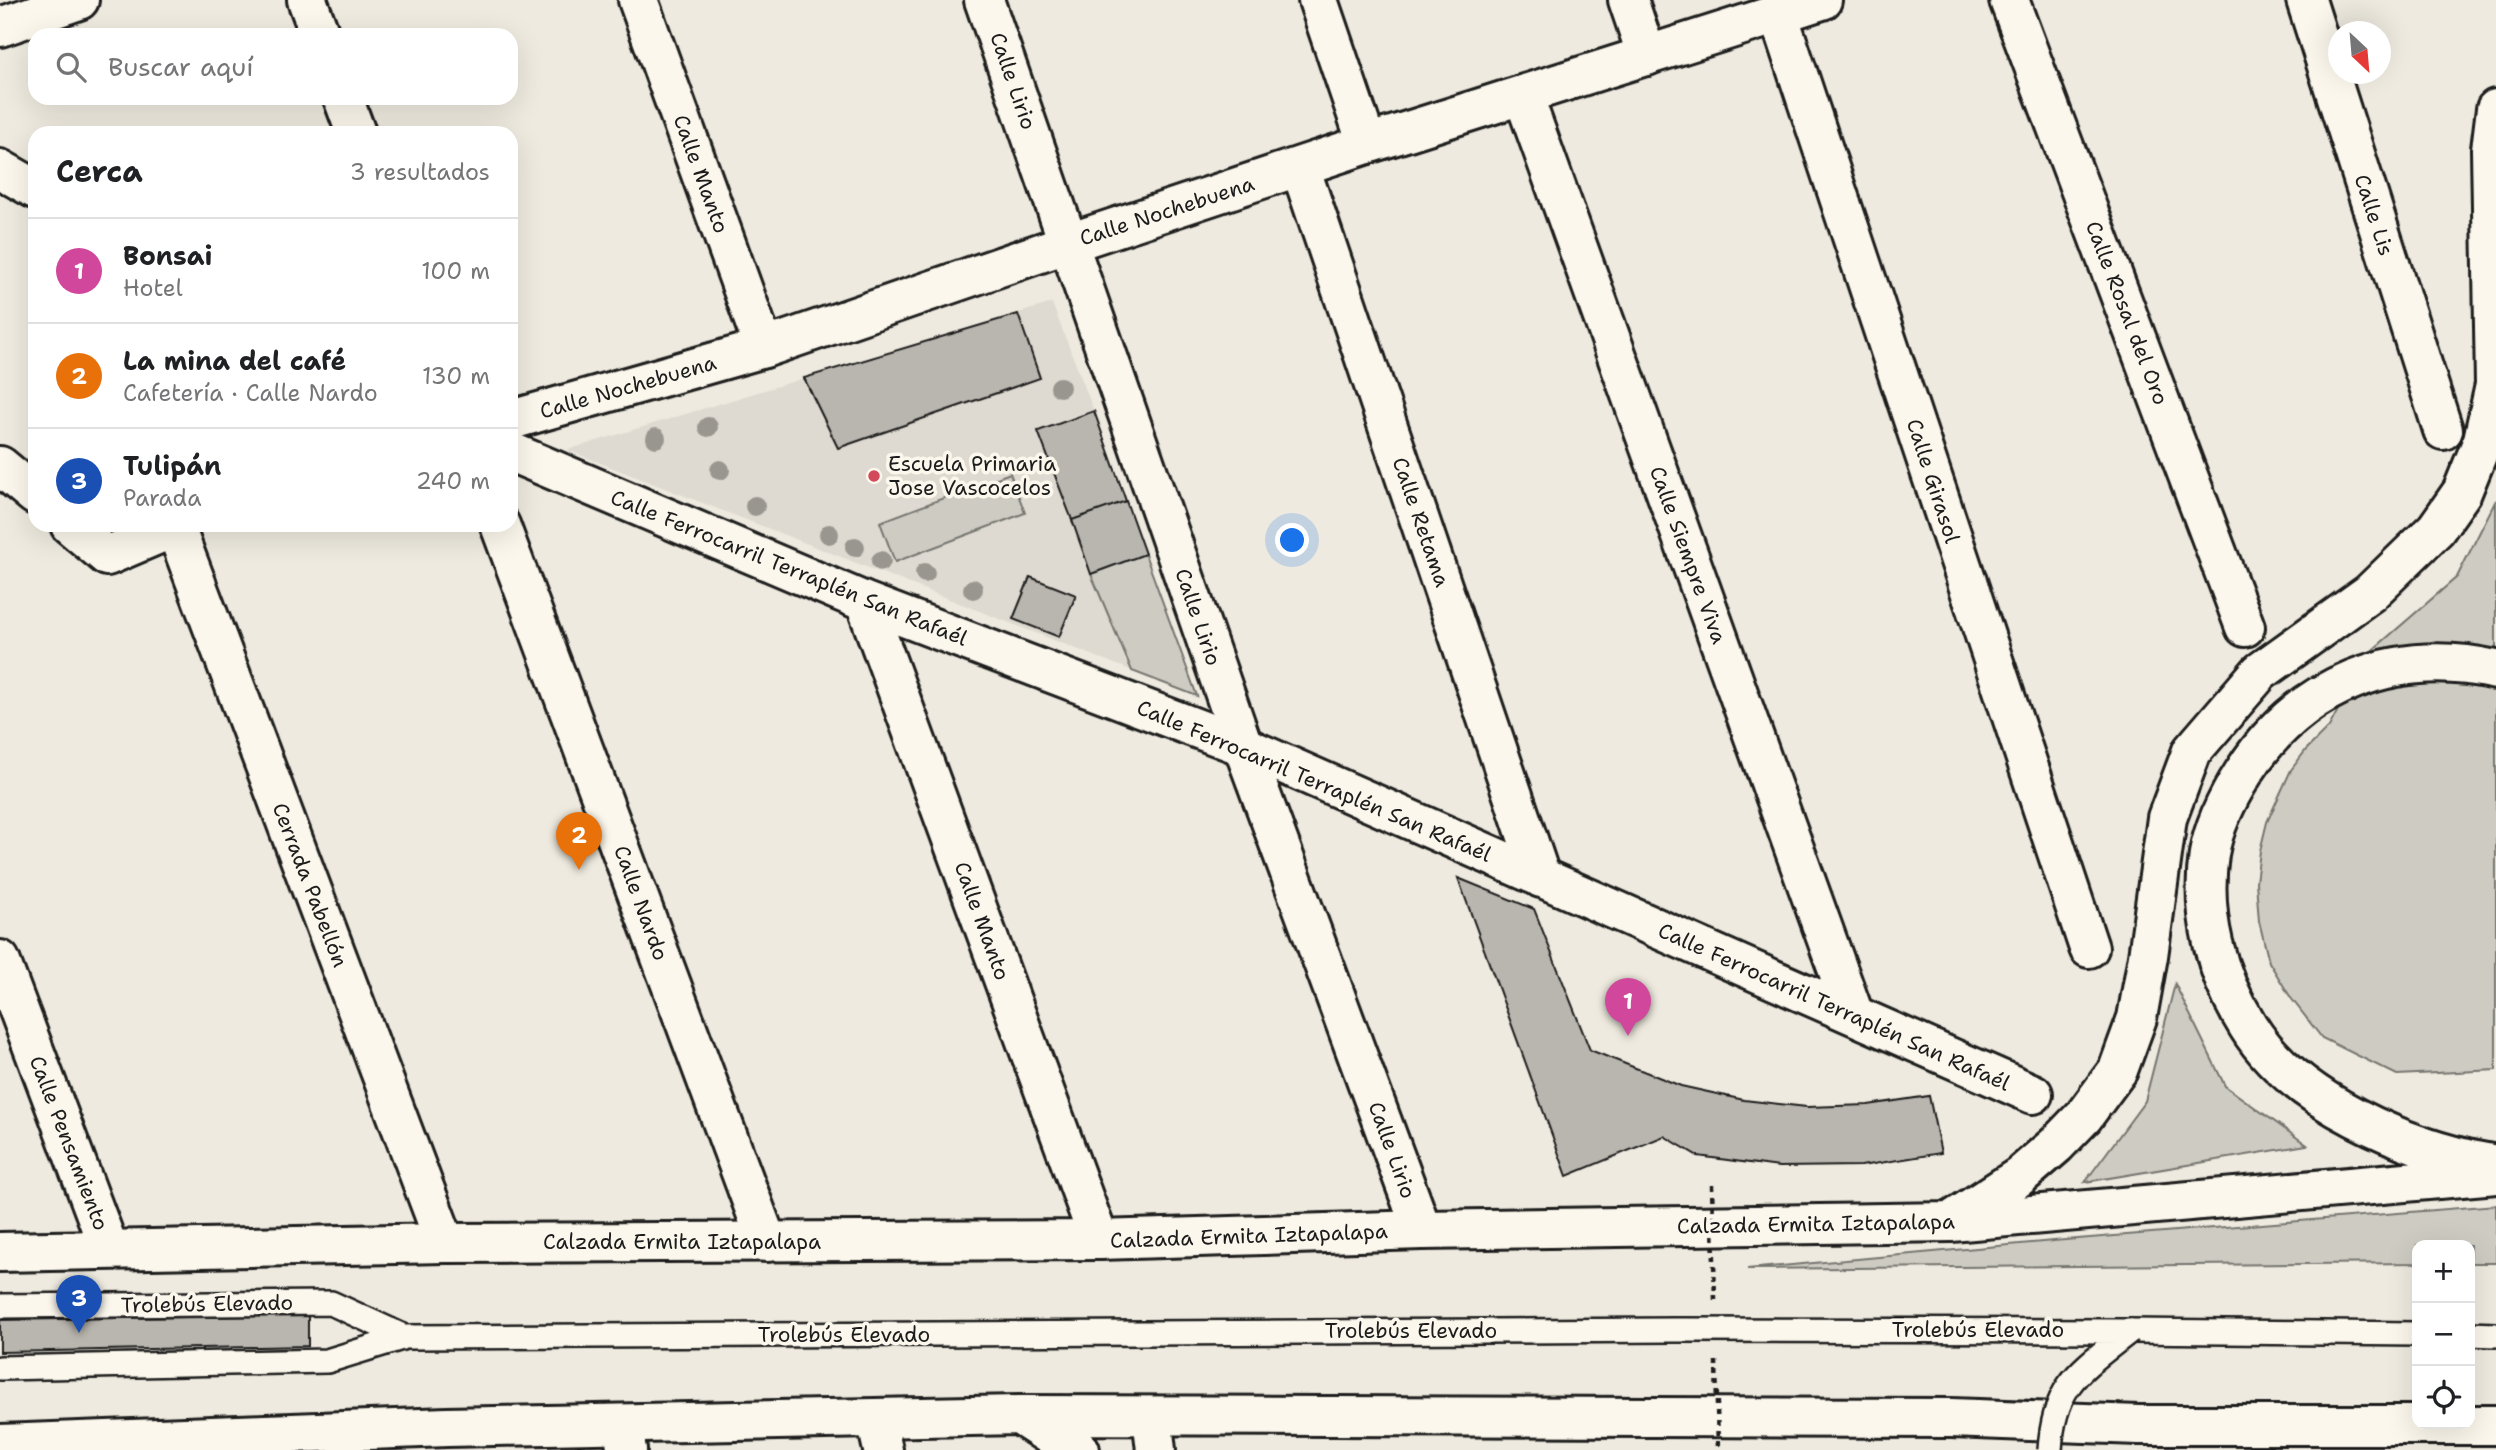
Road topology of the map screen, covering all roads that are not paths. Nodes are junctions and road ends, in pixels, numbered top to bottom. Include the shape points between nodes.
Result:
1 (79, 0) edge
2 (307, 0) edge
3 (638, 0) edge
4 (984, 0) edge
5 (1318, 0) edge
6 (1628, 0) edge
7 (1822, 0) edge
8 (2009, 0) edge
9 (2306, 0) edge
10 (1778, 14) junction
11 (0, 27) edge
12 (317, 28) edge
13 (1647, 56) junction
14 (1523, 95) junction
15 (346, 105) edge
16 (2496, 108) edge
17 (353, 126) edge
18 (1367, 144) junction
19 (1300, 167) junction
20 (0, 169) edge
21 (28, 185) edge
22 (1069, 243) junction
23 (764, 348) junction
24 (518, 418) edge
25 (2442, 430) dead end
26 (518, 455) edge
27 (0, 466) edge
28 (28, 489) edge
29 (78, 532) edge
30 (163, 532) edge
31 (177, 532) edge
32 (503, 532) edge
33 (865, 602) junction
34 (2245, 627) dead end
35 (2496, 670) edge
36 (1243, 746) junction
37 (1541, 878) junction
38 (2089, 948) dead end
39 (0, 960) edge
40 (1854, 1016) junction
41 (2032, 1094) dead end
42 (2496, 1165) edge
43 (2496, 1174) edge
44 (1951, 1222) junction
45 (1422, 1230) junction
46 (1099, 1240) junction
47 (445, 1242) junction
48 (767, 1242) junction
49 (109, 1249) junction
50 (0, 1252) edge
51 (0, 1306) edge
52 (2130, 1331) junction
53 (2412, 1334) edge
54 (2475, 1334) edge
55 (2496, 1335) edge
56 (405, 1337) junction
57 (0, 1367) edge
58 (1019, 1415) junction
59 (2496, 1425) edge
60 (1154, 1433) edge
61 (879, 1434) edge
62 (624, 1438) edge
63 (449, 1439) edge
64 (0, 1444) edge
65 (1080, 1450) edge
66 (2050, 1450) edge

1 - 11 street
2 - 12 street
3 - 23 street, Calle Manto
4 - 22 street, Calle Lirio
5 - 18 street
6 - 13 street
7 - 10 street, Calle Nochebuena
8 - 34 street, Calle Rosal del Oro
9 - 25 street, Calle Lis
10 - 13 street, Calle Nochebuena
10 - 38 street, Calle Girasol
13 - 14 street, Calle Nochebuena
14 - 18 street, Calle Nochebuena
14 - 40 street, Calle Siempre Viva
15 - 17 street
16 - 44 street via 2491,149 2496,384 2483,440 2462,492 2436,529 2370,593 2260,672 2192,751 2167,818 2137,1018 2118,1070 2056,1145 2019,1177
18 - 19 street, Calle Nochebuena
19 - 22 street, Calle Nochebuena
19 - 37 street, Calle Retama
20 - 21 street
22 - 23 street, Calle Nochebuena
22 - 36 street, Calle Lirio
23 - 24 street, Calle Nochebuena
26 - 33 street, Calle Ferrocarril Terraplén San Rafaél
27 - 28 street
29 - 30 street, Cerrada Pabellón via 107,556
31 - 47 street, Cerrada Pabellón
32 - 48 street, Calle Nardo
33 - 36 street, Calle Ferrocarril Terraplén San Rafaél
33 - 46 street, Calle Manto
35 - 42 street via 2440,662 2403,665 2368,673 2310,701 2266,740 2231,791 2218,821 2207,884 2216,959 2249,1028 2273,1059 2302,1085 2396,1135
36 - 37 street, Calle Ferrocarril Terraplén San Rafaél
36 - 45 street, Calle Lirio
37 - 40 street, Calle Ferrocarril Terraplén San Rafaél
39 - 49 street, Calle Pensamiento
40 - 41 street, Calle Ferrocarril Terraplén San Rafaél
43 - 44 street, Calzada Ermita Iztapalapa
44 - 45 street, Calzada Ermita Iztapalapa
45 - 46 street, Calzada Ermita Iztapalapa
46 - 48 street, Calzada Ermita Iztapalapa
47 - 48 street, Calzada Ermita Iztapalapa
47 - 49 street, Calzada Ermita Iztapalapa
49 - 50 street, Calzada Ermita Iztapalapa
51 - 56 lane, Trolebús Elevado via 331,1303
52 - 53 lane, Trolebús Elevado
52 - 56 lane, Trolebús Elevado, bridge
52 - 66 lane, bridge via 2076,1374 2057,1404
54 - 55 lane
56 - 57 lane, Trolebús Elevado via 327,1361
58 - 60 street
58 - 61 street
58 - 65 street via 1065,1446
59 - 60 street via 2139,1424 1951,1418
61 - 62 street
62 - 63 street
63 - 64 street

